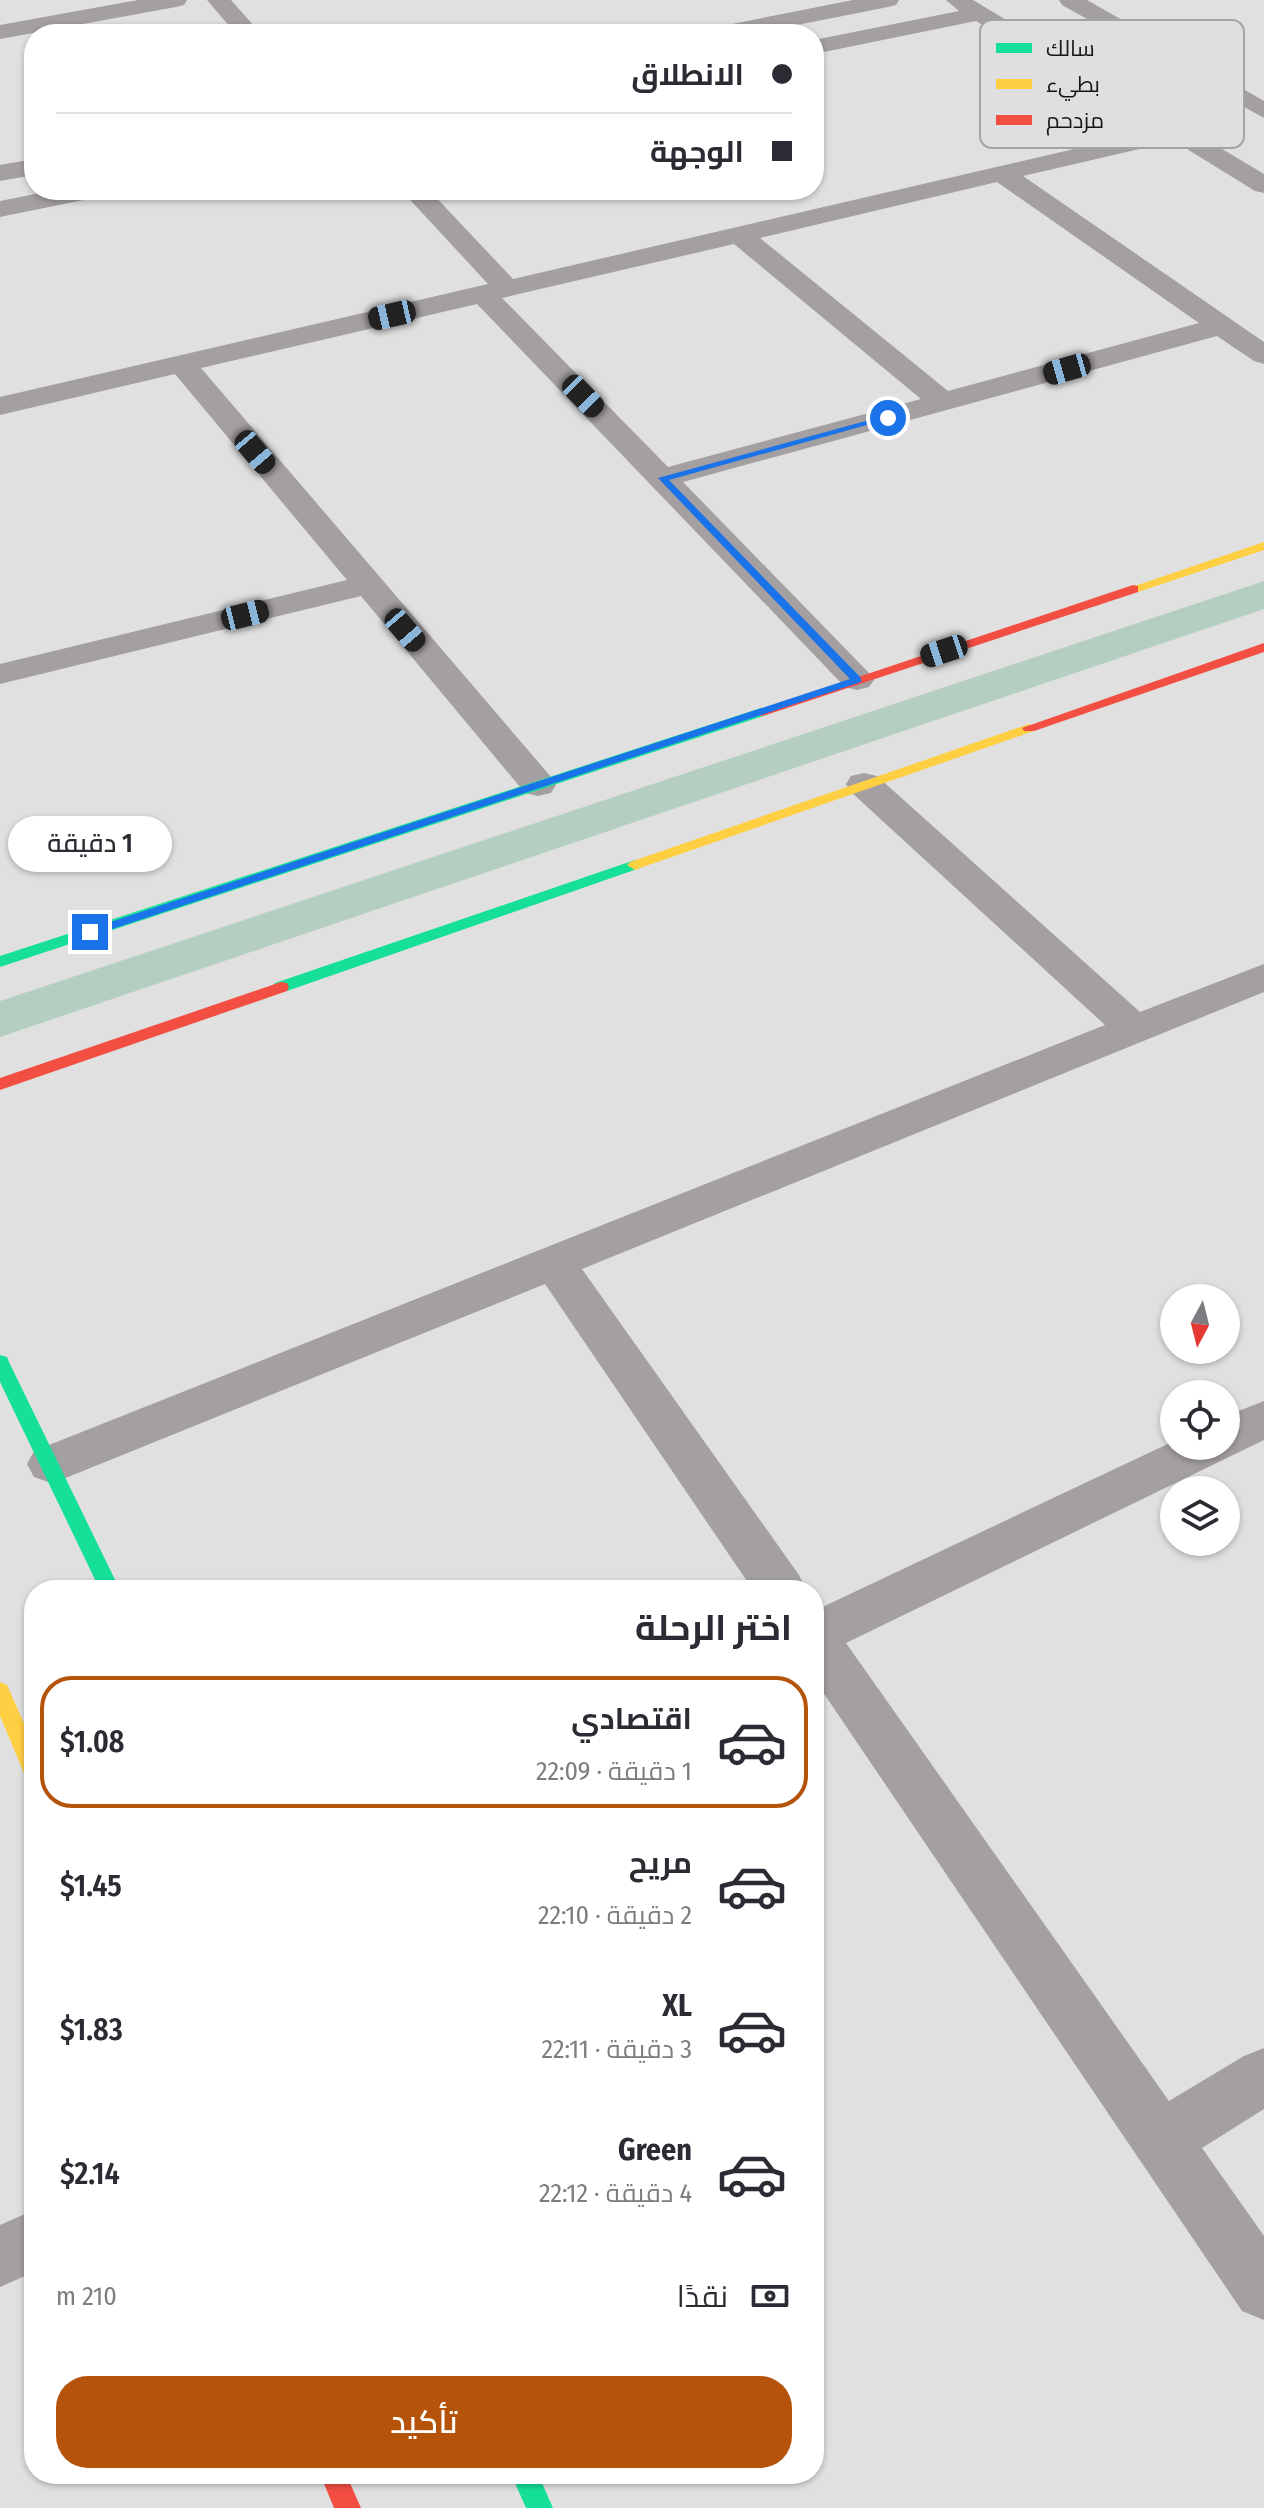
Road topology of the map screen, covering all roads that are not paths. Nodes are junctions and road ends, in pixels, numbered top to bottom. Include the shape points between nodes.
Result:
1 (176, 0) edge
2 (218, 0) edge
3 (888, 0) edge
4 (957, 0) edge
5 (1070, 0) edge
6 (139, 3) edge
7 (978, 14) junction
8 (988, 20) edge
9 (1105, 20) edge
10 (38, 24) edge
11 (240, 24) edge
12 (767, 24) edge
13 (24, 27) edge
14 (0, 32) edge
15 (824, 45) edge
16 (1244, 100) edge
17 (1264, 111) edge
18 (1113, 148) edge
19 (1202, 148) edge
20 (24, 169) edge
21 (0, 173) edge
22 (1002, 174) junction
23 (1264, 185) edge
24 (45, 200) edge
25 (422, 200) edge
26 (0, 209) edge
27 (740, 235) junction
28 (495, 291) junction
29 (1220, 326) junction
30 (1264, 355) edge
31 (181, 363) junction
32 (944, 403) junction
33 (0, 406) edge
34 (663, 478) junction
35 (1264, 546) edge
36 (367, 585) junction
37 (1264, 647) edge
38 (0, 674) edge
39 (857, 680) junction
40 (864, 784) junction
41 (538, 785) junction
42 (0, 962) edge
43 (1264, 977) edge
44 (1134, 1029) junction
45 (0, 1084) edge
46 (554, 1262) junction
47 (0, 1362) edge
48 (1264, 1419) edge
49 (1240, 1430) edge
50 (1179, 1460) edge
51 (51, 1464) junction
52 (105, 1580) edge
53 (774, 1580) edge
54 (824, 1632) edge
55 (824, 1652) edge
56 (0, 1691) edge
57 (24, 1747) edge
58 (1264, 2076) edge
59 (1160, 2140) junction
60 (24, 2245) edge
61 (0, 2257) edge
62 (1264, 2289) edge
63 (337, 2484) edge
64 (529, 2484) edge
65 (348, 2508) edge
66 (540, 2508) edge

1 - 6 street
2 - 11 street
3 - 12 street
4 - 7 street
5 - 9 street
6 - 10 street
7 - 8 street
7 - 15 street
13 - 14 street
16 - 17 street
18 - 22 street
19 - 23 street
20 - 21 street
22 - 27 street
22 - 29 street
24 - 26 street
25 - 28 street
27 - 28 street
27 - 32 street
28 - 31 street
28 - 34 street
29 - 30 street
29 - 32 street
31 - 33 street
31 - 36 street
32 - 34 street
34 - 39 street
35 - 39 main road
36 - 38 street
36 - 41 street
37 - 40 main road
39 - 41 main road
40 - 44 street
40 - 45 main road
41 - 42 main road
43 - 44 street
44 - 46 street
46 - 51 street
46 - 53 street
47 - 51 main road
48 - 49 street
50 - 54 street
51 - 52 main road
55 - 59 street
56 - 57 main road
58 - 59 street
59 - 62 street
60 - 61 street
63 - 65 main road
64 - 66 main road

